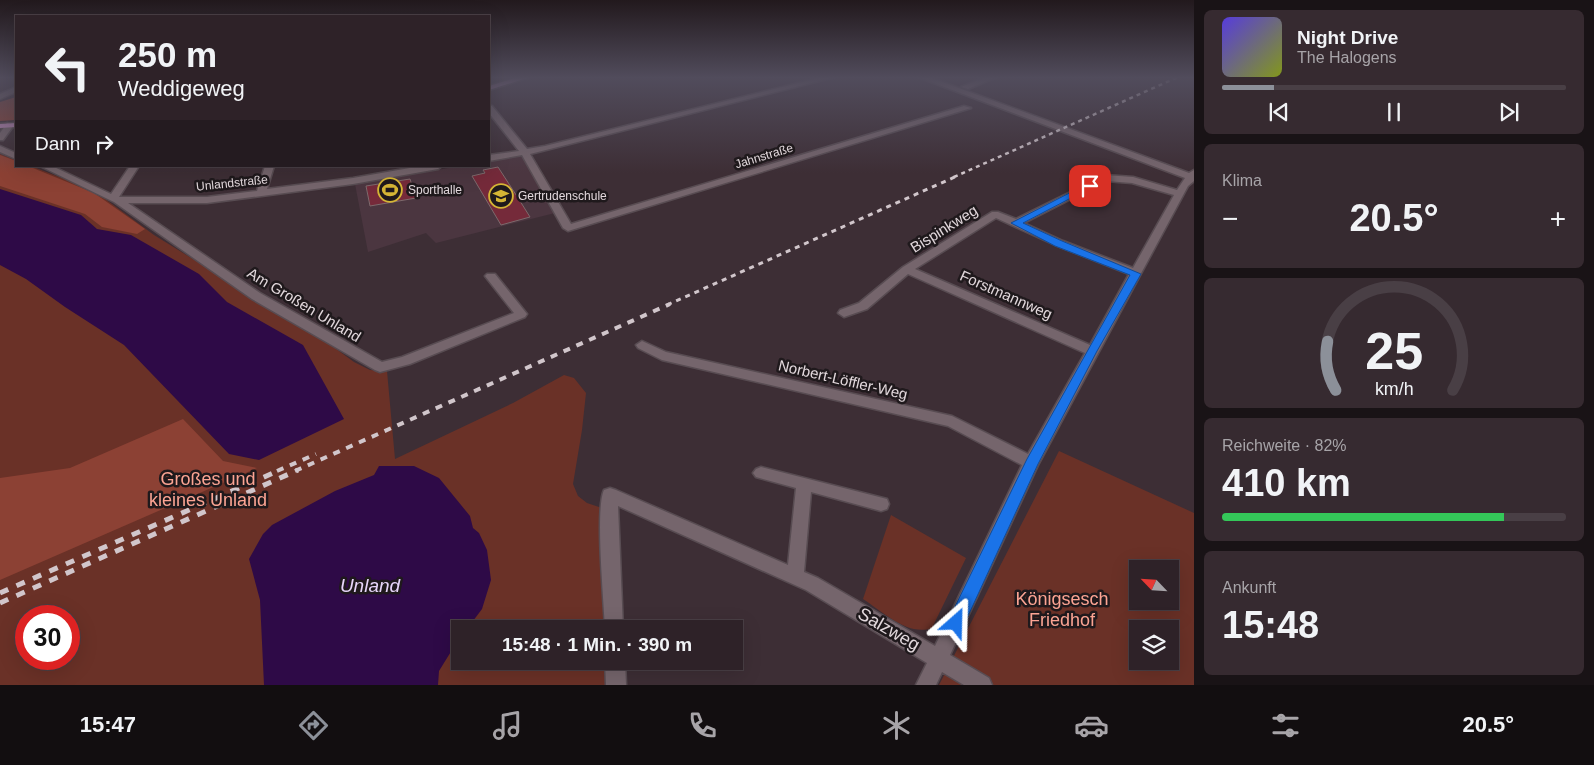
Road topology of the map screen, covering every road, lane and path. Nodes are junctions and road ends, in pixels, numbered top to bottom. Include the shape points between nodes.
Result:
1 (701, 109) edge
2 (964, 109) edge
3 (1010, 109) edge
4 (490, 112) edge
5 (13, 125) edge
6 (0, 126) edge
7 (0, 138) edge
8 (0, 149) edge
9 (525, 152) junction
10 (15, 156) edge
11 (490, 158) edge
12 (46, 167) edge
13 (134, 167) edge
14 (270, 167) edge
15 (428, 167) edge
16 (396, 170) edge
17 (1193, 176) edge
18 (261, 193) junction
19 (1180, 194) junction
20 (115, 198) junction
21 (1016, 223) junction
22 (907, 269) junction
23 (1136, 274) junction
24 (491, 276) dead end
25 (844, 313) dead end
26 (642, 345) dead end
27 (1092, 351) junction
28 (1031, 463) junction
29 (761, 473) dead end
30 (804, 484) junction
31 (881, 504) dead end
32 (795, 576) junction
33 (614, 620) edge
34 (939, 658) junction
35 (615, 670) edge
36 (616, 685) edge
37 (926, 685) edge
38 (982, 685) edge

1 - 9 street
2 - 9 street, Jahnstraße via 568,228
3 - 17 street
4 - 9 street
5 - 6 main road
5 - 7 street
8 - 10 street
9 - 11 street
12 - 20 street, Am Großen Unland
13 - 20 street
14 - 18 street
15 - 16 street, Unlandstraße
16 - 18 street, Unlandstraße via 354,181
17 - 19 street
18 - 20 street, Unlandstraße via 207,200
19 - 21 street via 1133,180 1105,178
19 - 23 street
20 - 24 street, Am Großen Unland via 256,296 380,367 405,361 521,314
21 - 22 street, Bispinkweg via 995,214
21 - 23 street via 1059,244
22 - 25 street, Bispinkweg via 863,306
22 - 27 street, Forstmannweg
23 - 27 street
26 - 28 street, Norbert-Löffler-Weg via 662,356 952,421
27 - 28 street
28 - 34 street
29 - 30 street
30 - 31 street
30 - 32 street
32 - 33 street, Salzweg via 610,495
32 - 34 street, Salzweg
34 - 37 street
34 - 38 street, Salzweg
35 - 36 street

